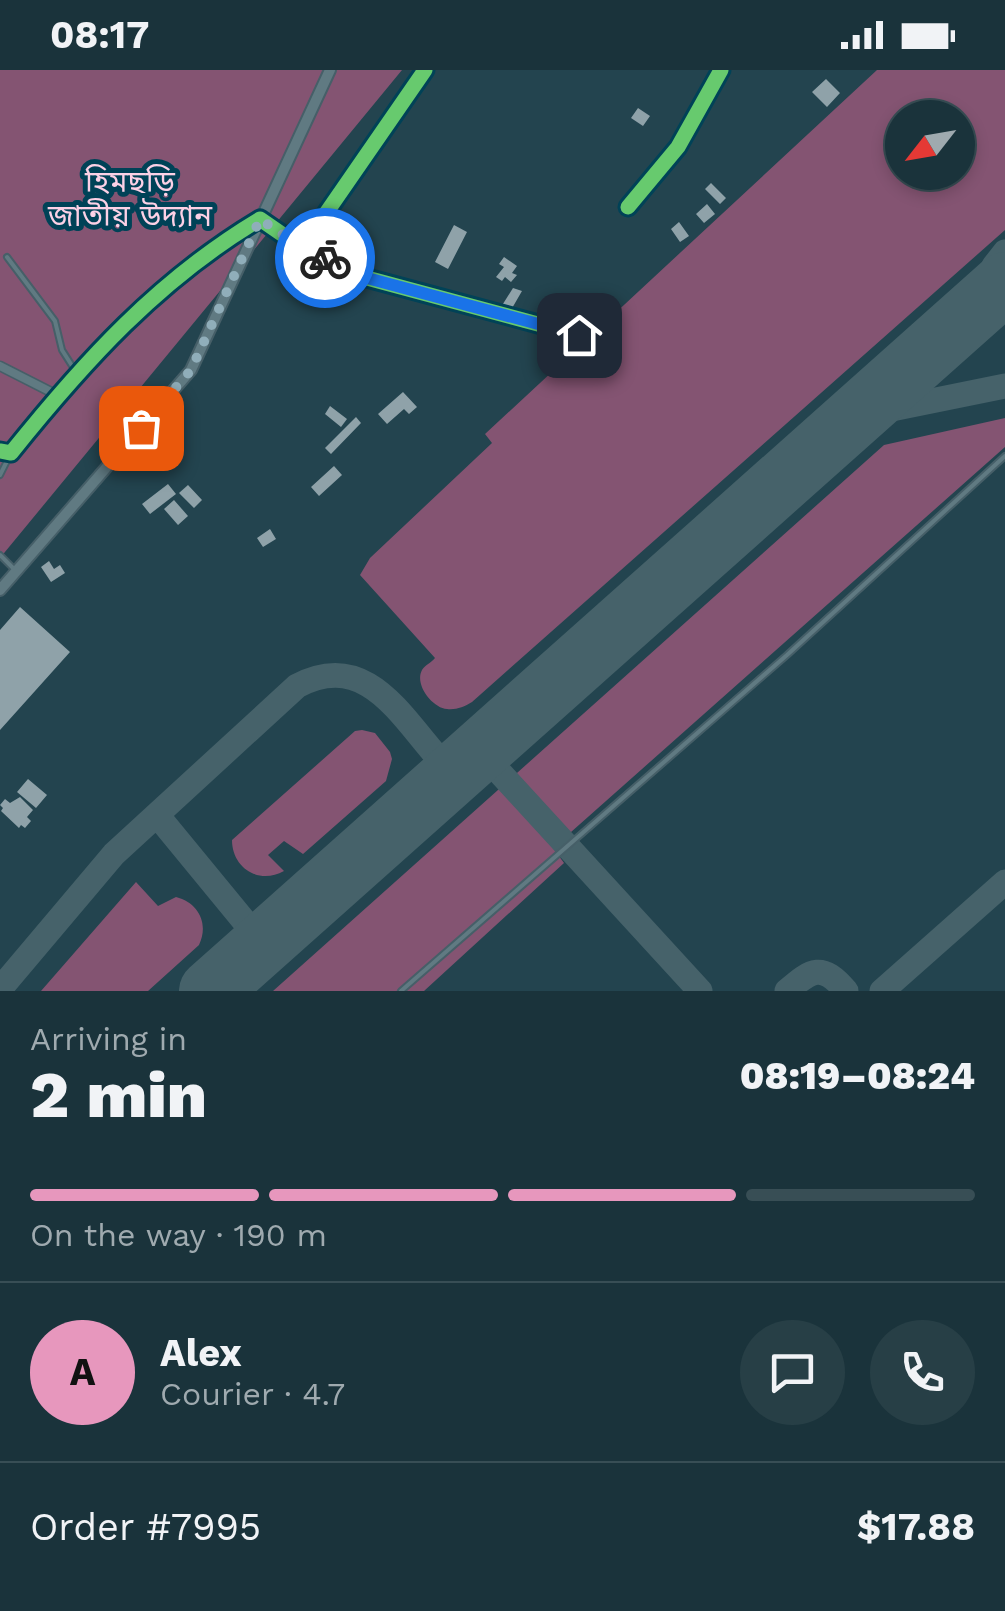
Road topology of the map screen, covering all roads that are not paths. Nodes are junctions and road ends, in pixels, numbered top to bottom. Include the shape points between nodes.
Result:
1 (330, 70) edge
2 (424, 70) edge
3 (721, 70) edge
4 (628, 207) dead end
5 (260, 219) junction
6 (302, 248) junction
7 (7, 257) dead end
8 (579, 335) dead end
9 (0, 366) edge
10 (76, 372) junction
11 (58, 395) junction
12 (0, 450) edge
13 (11, 453) junction
14 (1005, 456) edge
15 (0, 475) edge
16 (0, 555) edge
17 (16, 572) junction
18 (0, 590) edge
19 (401, 991) edge

1 - 5 street
2 - 6 street
3 - 4 street via 678,147
5 - 6 street
5 - 10 street via 163,288
5 - 17 street via 191,370
6 - 8 street via 367,278
7 - 10 lane via 55,322
9 - 11 street
10 - 11 street
11 - 13 street
12 - 13 street
13 - 15 lane
14 - 19 lane
16 - 17 lane
17 - 18 street

